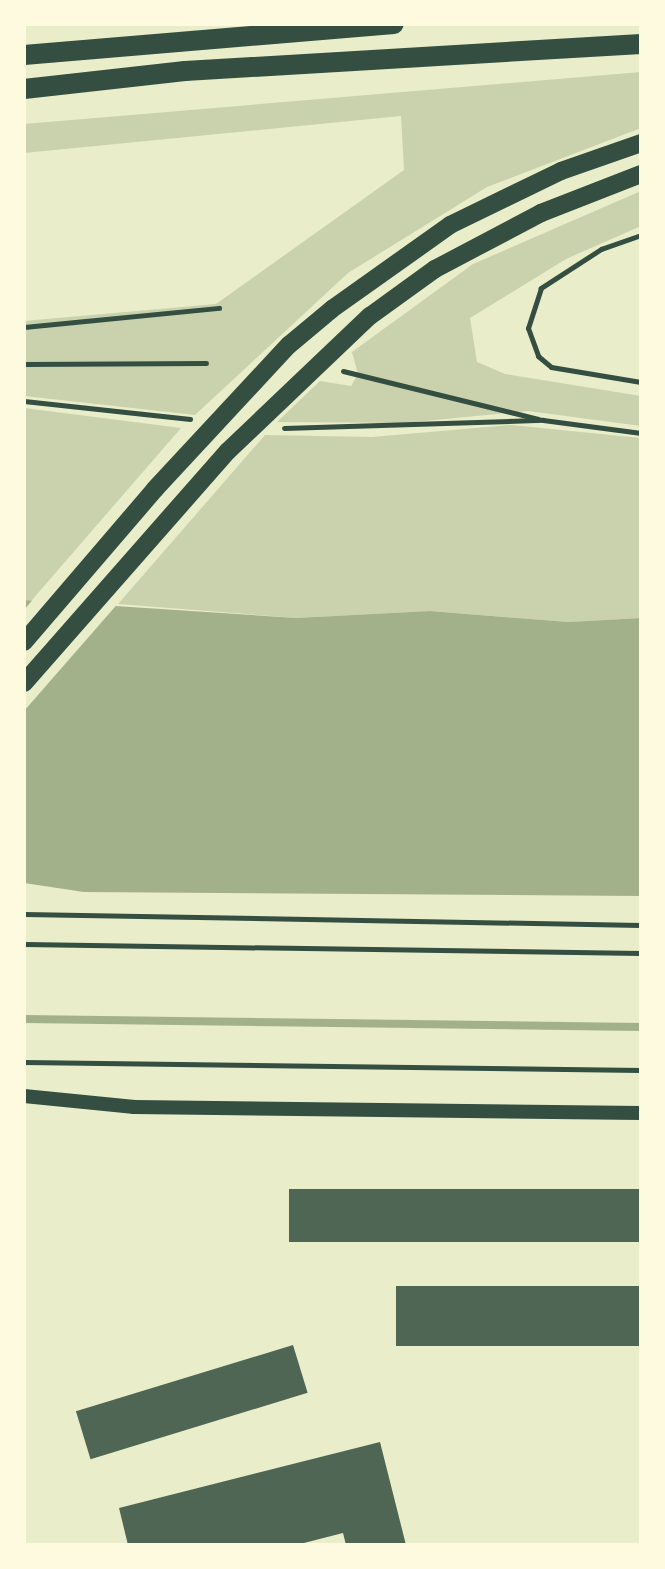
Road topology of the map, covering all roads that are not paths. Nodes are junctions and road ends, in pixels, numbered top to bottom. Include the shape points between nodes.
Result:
1 (394, 24) edge
2 (641, 44) edge
3 (24, 55) edge
4 (24, 89) edge
5 (641, 143) edge
6 (641, 174) edge
7 (641, 235) edge
8 (641, 382) edge
9 (24, 642) edge
10 (24, 683) edge
11 (24, 1096) edge
12 (641, 1113) edge

1 - 3 highway
2 - 4 highway via 185,71
5 - 9 highway via 561,171 450,225 289,345
6 - 10 highway via 541,213 435,269 315,362
7 - 8 lane via 601,249 541,288 528,328 538,356 551,367
11 - 12 street via 134,1107

